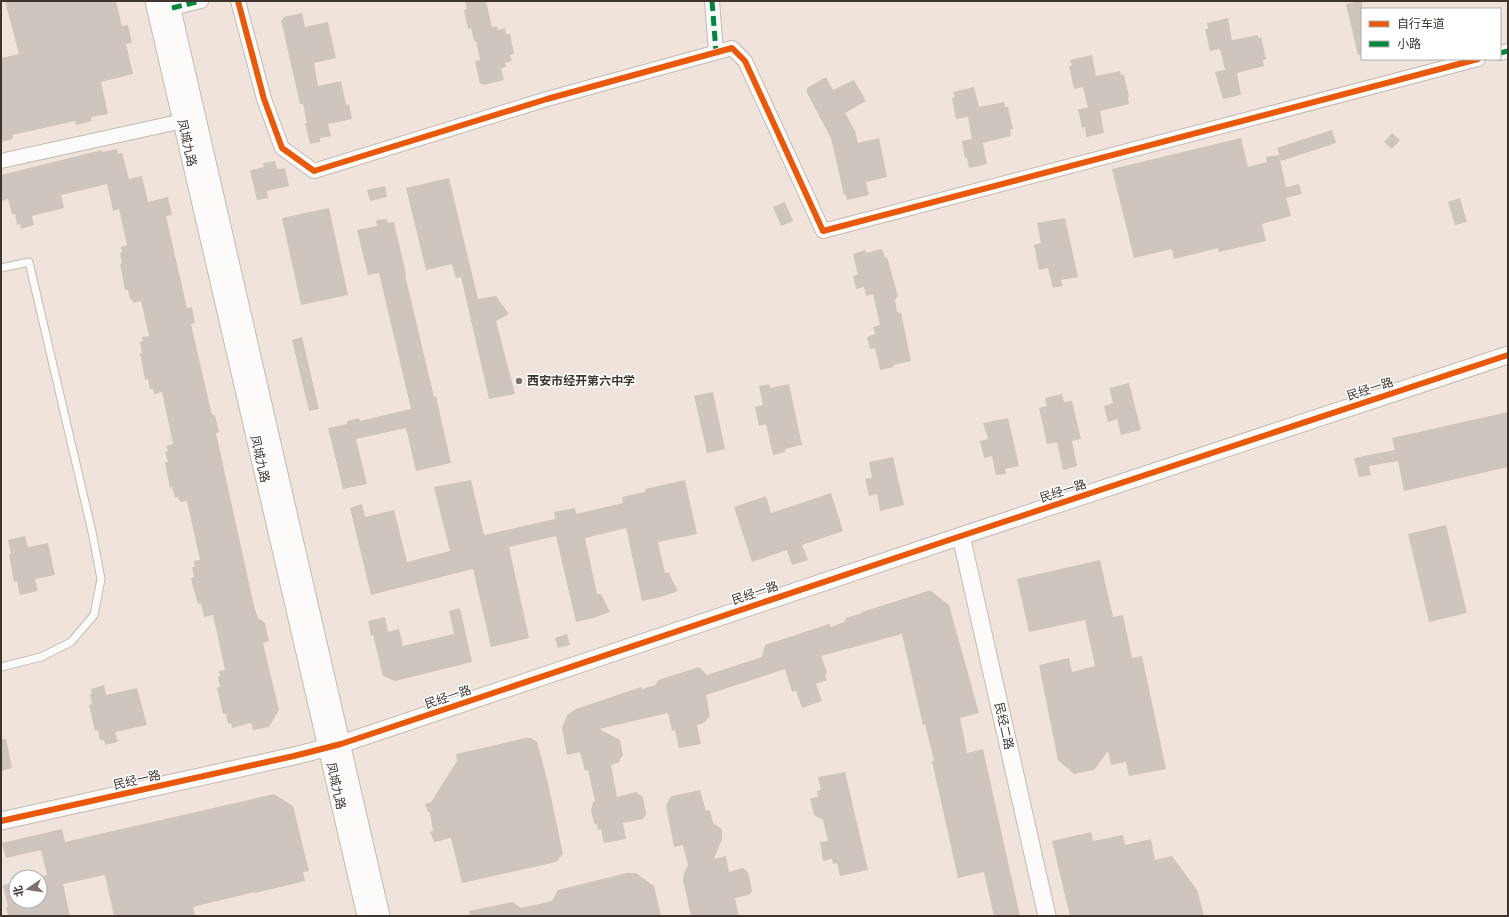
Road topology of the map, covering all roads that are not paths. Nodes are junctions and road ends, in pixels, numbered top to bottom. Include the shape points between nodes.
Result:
1 (154, 1) edge
2 (202, 1) edge
3 (238, 1) edge
4 (712, 1) edge
5 (171, 4) edge
6 (716, 52) junction
7 (1474, 60) edge
8 (189, 119) junction
9 (1, 161) edge
10 (1, 268) edge
11 (1508, 355) edge
12 (961, 536) junction
13 (1, 667) edge
14 (334, 746) junction
15 (1, 821) edge
16 (366, 916) edge
17 (381, 916) edge
18 (1047, 916) edge

1 - 8 street, 凤城九路
2 - 5 street
3 - 6 street via 264,99 282,148 314,171 547,99
4 - 6 street
5 - 8 street, 凤城九路
6 - 7 street via 732,48 745,61 823,231
8 - 9 street
8 - 14 street, 凤城九路
10 - 13 lane via 29,262 101,578 94,615 71,642 41,657
11 - 12 street, 民经一路
12 - 14 street, 民经一路
12 - 18 street, 民经二路
14 - 15 street, 民经一路
14 - 16 street, 凤城九路
14 - 17 street, 凤城九路

